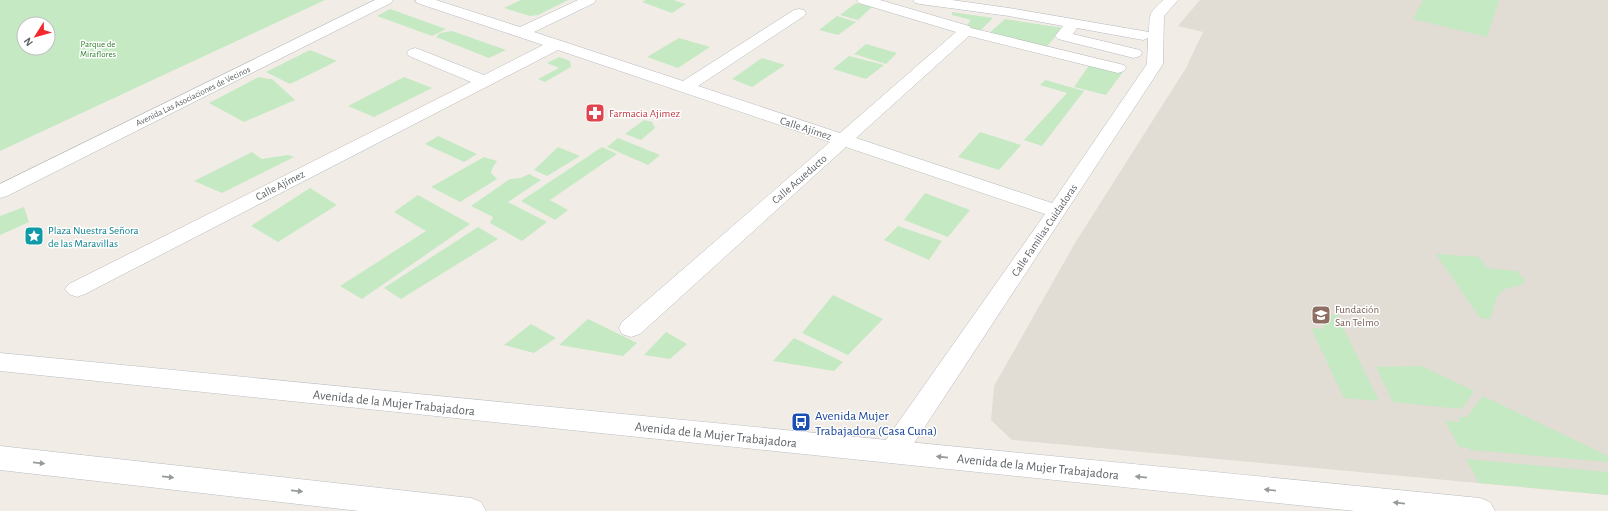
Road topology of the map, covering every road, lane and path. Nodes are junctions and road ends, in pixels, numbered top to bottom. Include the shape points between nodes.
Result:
1 (386, 0) edge
2 (422, 0) edge
3 (589, 0) edge
4 (864, 0) edge
5 (920, 0) edge
6 (1171, 0) edge
7 (799, 13) dead end
8 (1073, 23) junction
9 (965, 30) junction
10 (520, 33) junction
11 (1143, 35) dead end
12 (1063, 36) junction
13 (556, 45) junction
14 (1051, 47) dead end
15 (415, 53) dead end
16 (1134, 53) dead end
17 (1118, 68) dead end
18 (484, 81) junction
19 (685, 87) junction
20 (843, 140) junction
21 (0, 192) edge
22 (1057, 211) junction
23 (77, 289) dead end
24 (631, 328) dead end
25 (0, 362) edge
26 (893, 452) junction
27 (0, 458) edge
28 (471, 511) edge
29 (1480, 511) edge

1 - 21 street, Avenida Las Asociaciones de Vecinos
2 - 10 street, Calle Ajímez
3 - 10 street
4 - 9 street
5 - 8 street
6 - 22 street, Calle Familias Cuidadoras via 1157,15 1155,64
7 - 19 street
8 - 11 street
8 - 12 street
9 - 17 street
9 - 20 street, Calle Acueducto
10 - 13 street, Calle Ajímez
12 - 14 street
12 - 16 street
13 - 18 street, Calle Ajímez
13 - 19 street, Calle Ajímez
15 - 18 street
18 - 23 street, Calle Ajímez
19 - 20 street, Calle Ajímez
20 - 22 street, Calle Ajímez
20 - 24 street, Calle Acueducto
22 - 26 street, Calle Familias Cuidadoras
25 - 26 street, Avenida de la Mujer Trabajadora
29 -> 26 street, Avenida de la Mujer Trabajadora
27 -> 28 street

